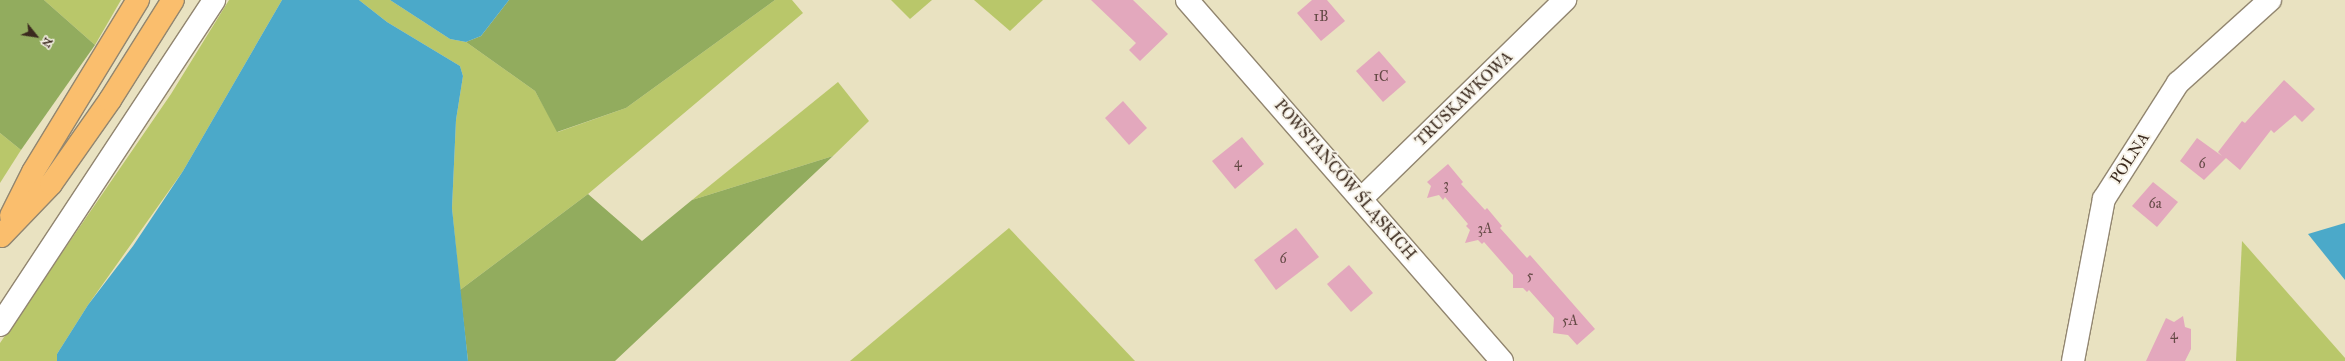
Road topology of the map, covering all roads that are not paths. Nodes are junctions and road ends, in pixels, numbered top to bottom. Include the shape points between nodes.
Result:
1 (138, 0) edge
2 (174, 0) edge
3 (214, 0) edge
4 (1187, 0) edge
5 (1565, 0) edge
6 (2270, 0) edge
7 (1362, 198) junction
8 (0, 237) edge
9 (0, 325) edge
10 (1502, 361) edge
11 (2073, 361) edge

1 - 8 main road via 33,172
2 - 8 main road via 110,100 51,184
3 - 9 street
4 - 7 street, POWSTAŃCÓW ŚLĄSKICH
5 - 7 street, TRUSKAWKOWA
6 - 11 street, POLNA via 2178,83 2104,199
7 - 10 street, POWSTAŃCÓW ŚLĄSKICH

